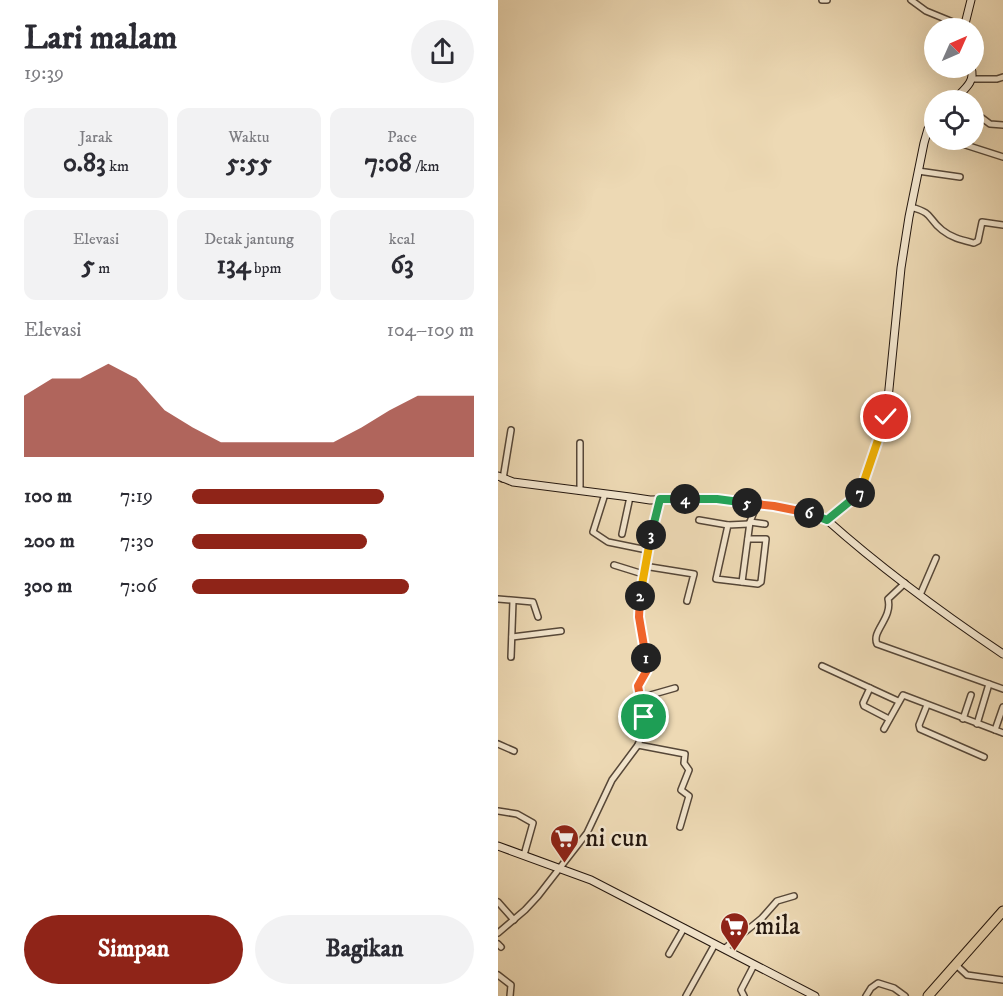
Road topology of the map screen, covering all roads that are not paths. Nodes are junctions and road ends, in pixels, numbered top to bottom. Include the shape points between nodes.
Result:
1 (822, 0) edge
2 (828, 0) edge
3 (911, 0) edge
4 (971, 0) edge
5 (942, 18) edge
6 (966, 18) edge
7 (984, 76) edge
8 (1003, 77) edge
9 (984, 120) edge
10 (1003, 125) edge
11 (925, 150) edge
12 (981, 150) edge
13 (1003, 157) edge
14 (918, 171) junction
15 (960, 177) dead end
16 (911, 207) junction
17 (1003, 225) edge
18 (511, 430) dead end
19 (580, 443) dead end
20 (500, 477) edge
21 (580, 491) junction
22 (605, 494) junction
23 (630, 498) junction
24 (660, 499) junction
25 (757, 504) junction
26 (699, 520) dead end
27 (827, 520) junction
28 (749, 523) junction
29 (765, 524) dead end
30 (728, 525) junction
31 (622, 534) dead end
32 (748, 538) junction
33 (647, 550) junction
34 (936, 558) dead end
35 (614, 565) dead end
36 (644, 566) junction
37 (643, 574) junction
38 (742, 582) junction
39 (905, 583) junction
40 (920, 595) junction
41 (498, 598) edge
42 (513, 601) junction
43 (687, 601) dead end
44 (538, 617) dead end
45 (561, 631) dead end
46 (512, 637) junction
47 (1003, 654) edge
48 (511, 657) dead end
49 (822, 666) dead end
50 (989, 684) junction
51 (675, 688) dead end
52 (870, 688) junction
53 (1003, 689) edge
54 (971, 695) dead end
55 (640, 698) junction
56 (898, 701) junction
57 (927, 705) junction
58 (1003, 707) edge
59 (889, 719) junction
60 (963, 719) junction
61 (977, 724) junction
62 (884, 729) dead end
63 (995, 730) junction
64 (1003, 733) edge
65 (498, 744) edge
66 (638, 746) junction
67 (514, 751) dead end
68 (984, 757) dead end
69 (498, 811) edge
70 (680, 827) dead end
71 (498, 846) edge
72 (524, 855) junction
73 (558, 868) junction
74 (794, 896) dead end
75 (498, 902) edge
76 (1003, 911) edge
77 (514, 920) junction
78 (684, 928) junction
79 (498, 933) edge
80 (715, 944) junction
81 (724, 949) junction
82 (669, 954) dead end
83 (955, 964) junction
84 (754, 965) junction
85 (498, 975) edge
86 (1003, 980) edge
87 (510, 996) edge
88 (686, 996) edge
89 (744, 996) edge
90 (814, 996) edge
91 (866, 996) edge
92 (905, 996) edge
93 (929, 996) edge

1 - 2 street
3 - 5 street
4 - 6 street
7 - 8 street
9 - 10 street
11 - 14 street
12 - 13 street
14 - 15 street
14 - 16 street
16 - 17 street via 928,213 952,237 974,243 978,241 982,222
16 - 27 street via 887,410 862,490
18 - 20 street
19 - 21 street
20 - 21 street
21 - 22 street
22 - 23 street
22 - 33 street via 593,532 608,542
23 - 24 street
23 - 31 street
24 - 25 street
24 - 33 street
25 - 27 street
25 - 28 street
26 - 30 street
27 - 39 street
28 - 29 street
28 - 30 street
28 - 32 street
30 - 38 street via 716,579
32 - 38 street
32 - 38 street via 766,539 762,581
33 - 36 street
34 - 40 street
35 - 37 street
36 - 37 street
36 - 43 street via 694,574
37 - 55 street via 638,612 648,668 638,686
39 - 40 street
39 - 50 street via 888,599 890,608 876,637 877,644
40 - 47 street
41 - 42 street
42 - 44 street via 534,603
42 - 46 street
45 - 46 street
46 - 48 street
49 - 52 street
50 - 53 street
50 - 61 street
51 - 55 street
52 - 56 street
52 - 59 street via 864,706
54 - 60 street
55 - 66 street via 644,729
56 - 57 street via 904,695
56 - 59 street
57 - 60 street
57 - 68 street via 920,729
58 - 63 street
59 - 62 street
60 - 61 street
61 - 63 street
63 - 64 street
65 - 67 street
66 - 70 street via 685,754 688,772 681,790 689,796
66 - 73 street via 612,780 586,833
69 - 72 street via 517,814 533,823
71 - 72 street
72 - 73 street
73 - 77 street
73 - 78 street via 601,885
74 - 81 street via 777,901
75 - 77 street
76 - 83 highway
77 - 79 street
78 - 80 street
78 - 82 street
80 - 81 street
80 - 88 street
81 - 84 street
83 - 86 street via 967,975
83 - 93 highway
84 - 89 street via 741,990
84 - 90 street
85 - 87 street via 511,986
91 - 92 street via 878,983

